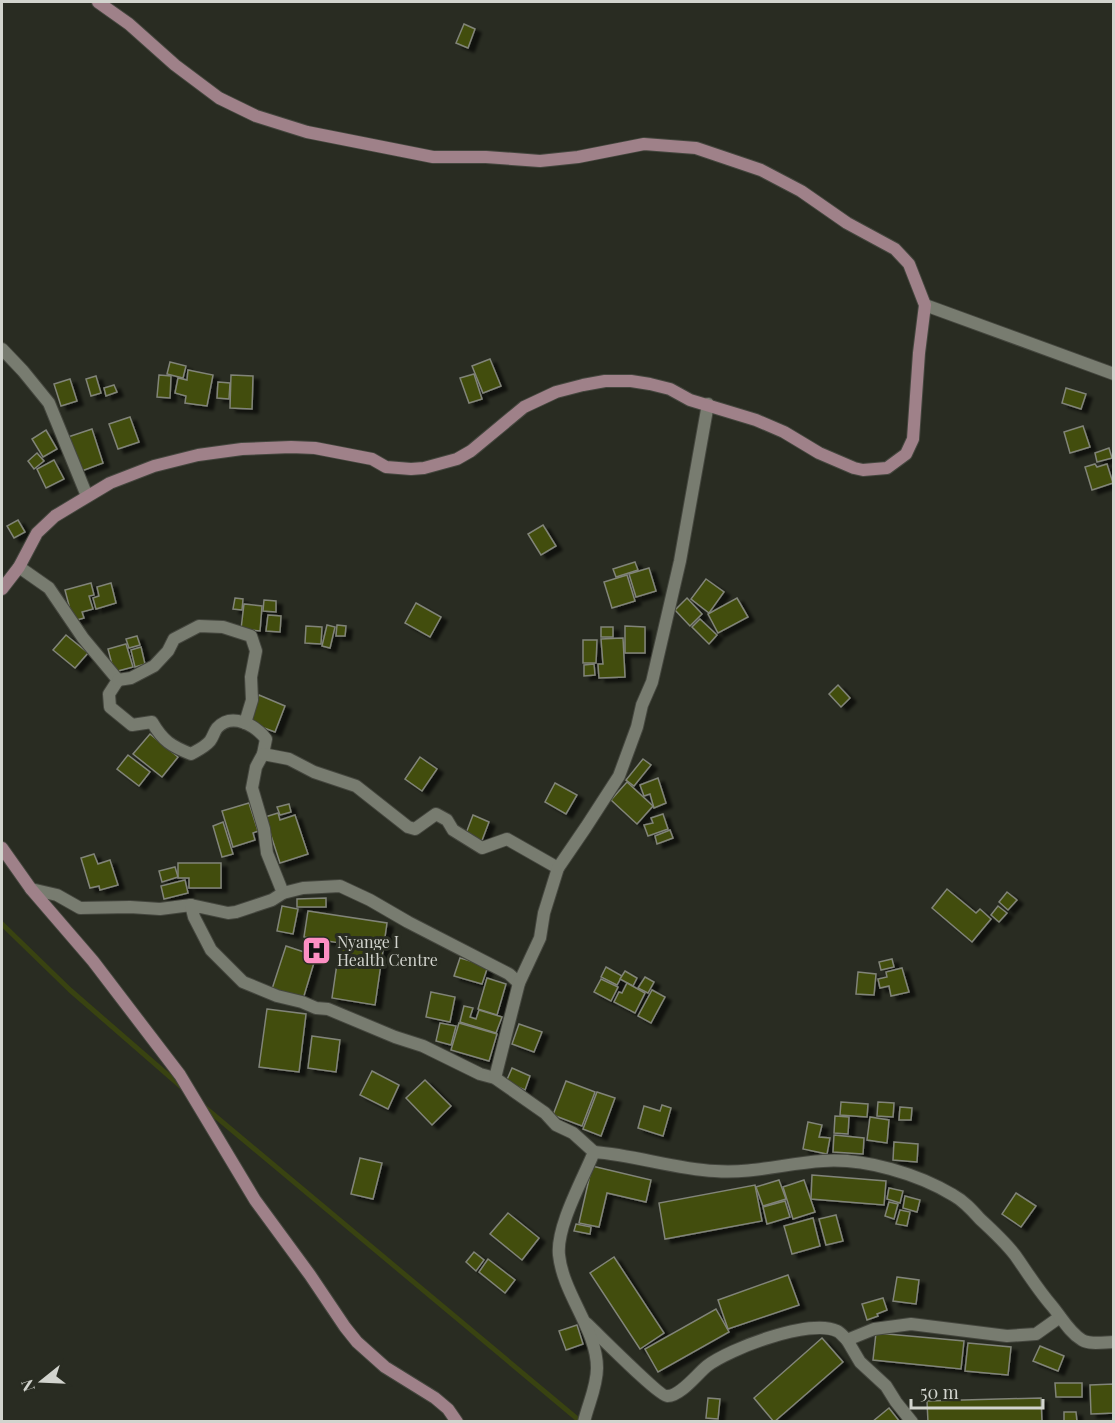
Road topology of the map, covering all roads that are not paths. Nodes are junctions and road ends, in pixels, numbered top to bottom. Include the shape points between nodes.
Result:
1 (98, 2) edge
2 (925, 305) junction
3 (2, 349) edge
4 (1113, 374) edge
5 (708, 404) junction
6 (87, 496) junction
7 (19, 567) junction
8 (2, 588) edge
9 (118, 680) junction
10 (245, 723) junction
11 (263, 754) junction
12 (2, 848) edge
13 (558, 868) junction
14 (31, 889) junction
15 (283, 893) junction
16 (191, 905) junction
17 (519, 982) junction
18 (495, 1078) junction
19 (594, 1152) junction
20 (1060, 1317) junction
21 (583, 1320) junction
22 (847, 1340) junction
23 (1113, 1342) edge
24 (457, 1422) edge
25 (584, 1422) edge
26 (912, 1422) edge

1 - 2 main road via 219,98 256,116 307,132 433,157 540,161 644,144 696,148 761,170 895,249 909,264
2 - 4 street
2 - 5 main road via 913,439 906,454 887,468 854,468 775,428
3 - 6 street via 49,403
5 - 6 main road via 650,384 605,381 533,402 471,451 424,468 386,466 372,459 315,448 242,449 153,466
5 - 13 street via 678,572 637,727 619,776
6 - 7 main road via 37,533
7 - 8 main road
7 - 9 street via 49,588 83,639
9 - 10 street via 109,694 110,707 132,725 152,722 172,747 191,754 205,746 223,724 237,720
9 - 10 street via 154,666 174,639 199,626 223,627 251,636 256,651 252,700
10 - 11 street via 266,739
11 - 13 street via 289,759 356,786 408,827 415,829 436,814 482,848 507,839
11 - 15 street via 252,788 267,853
12 - 14 main road
13 - 17 street via 540,938
14 - 16 street via 57,895 80,908 160,909
14 - 24 main road via 93,961 173,1066 255,1200 345,1327 385,1367 435,1398
15 - 16 street via 236,912
15 - 17 street via 340,886
16 - 18 street via 211,950 243,982 277,996 328,1009
17 - 18 street
18 - 19 street
19 - 20 street via 715,1172 847,1162 885,1167 921,1179 965,1202 1014,1255
19 - 21 street via 570,1204 559,1254 564,1277
20 - 22 street via 1036,1335 1007,1336 911,1324 874,1329
20 - 23 street via 1084,1341
21 - 22 street via 665,1396 692,1382 723,1355 776,1336 829,1328
21 - 25 street via 597,1369
22 - 26 street via 860,1362 886,1386

